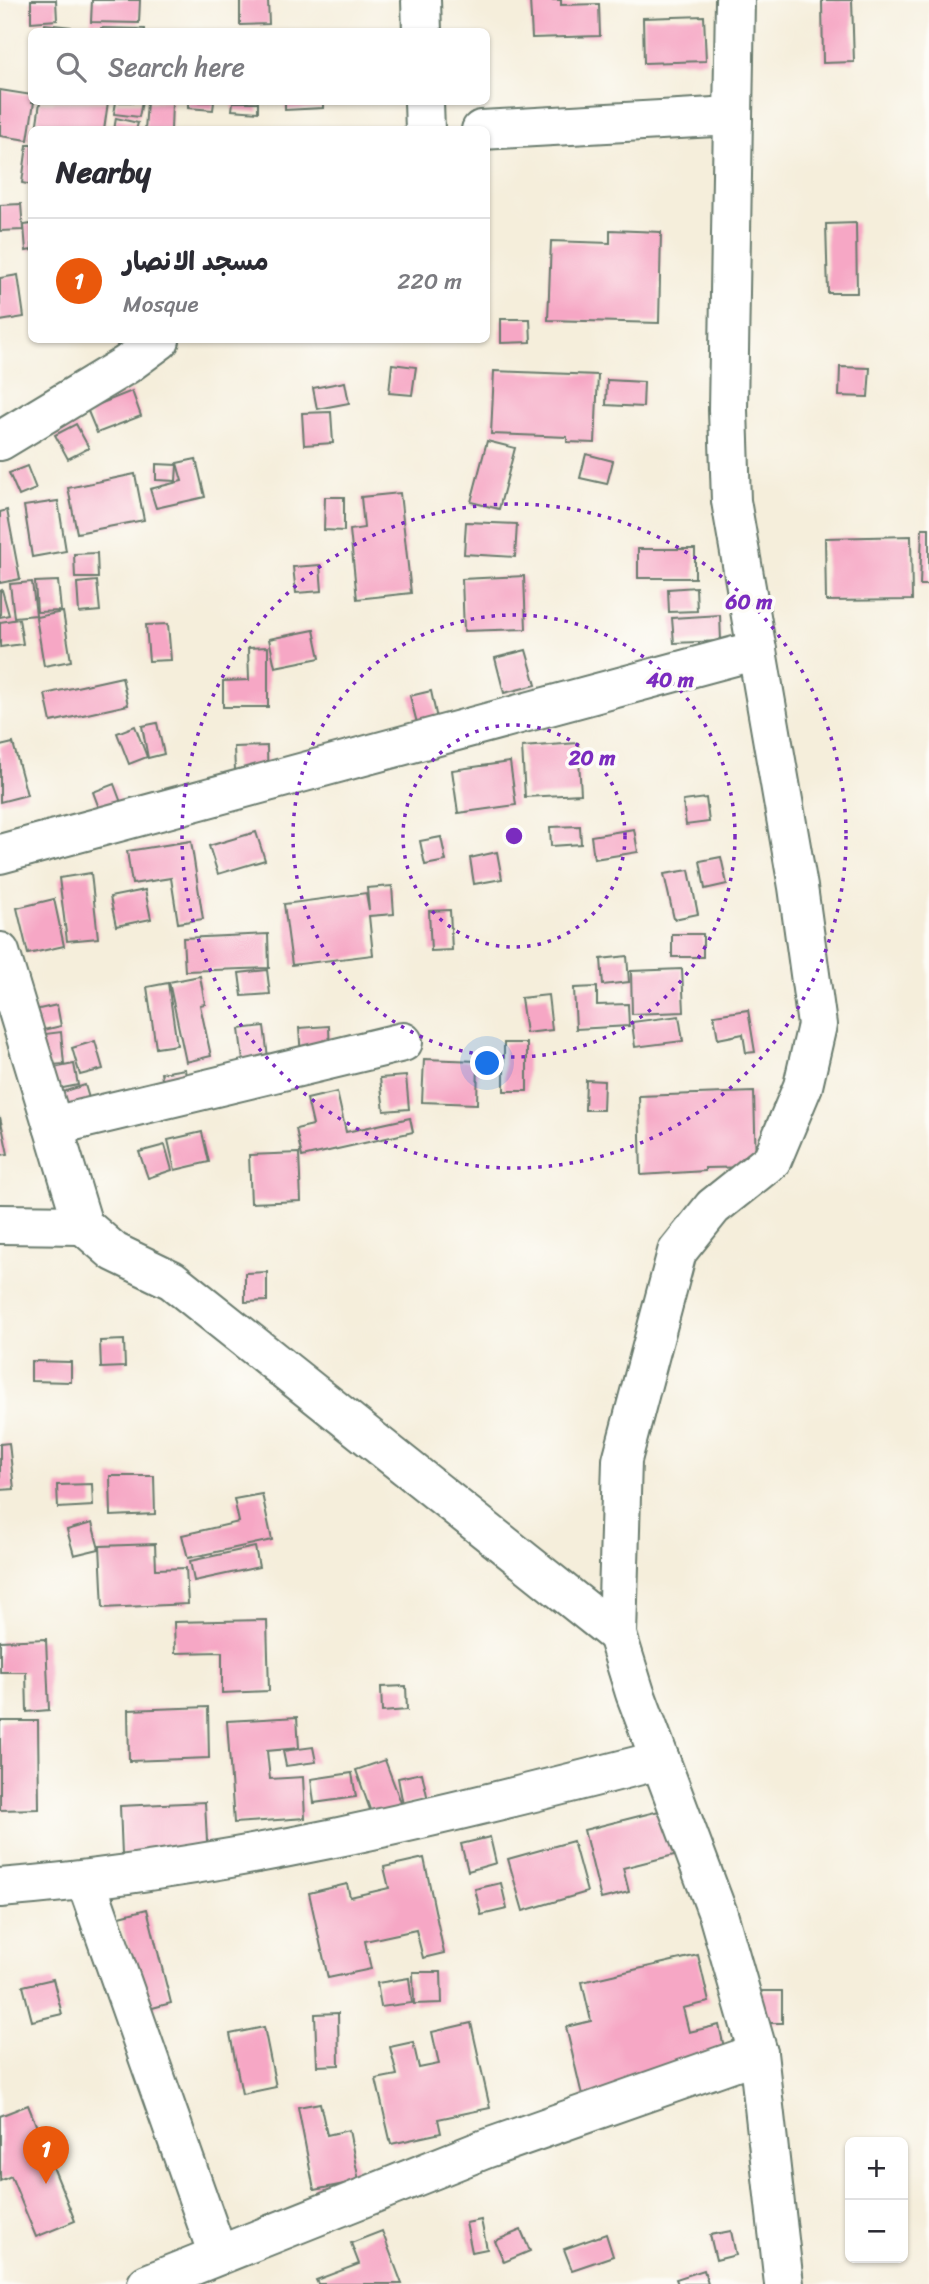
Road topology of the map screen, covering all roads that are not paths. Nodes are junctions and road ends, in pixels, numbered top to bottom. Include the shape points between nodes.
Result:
1 (421, 0) edge
2 (735, 0) edge
3 (422, 28) edge
4 (424, 105) edge
5 (732, 116) junction
6 (425, 126) edge
7 (490, 129) edge
8 (155, 343) edge
9 (0, 441) edge
10 (757, 650) junction
11 (0, 854) edge
12 (0, 952) edge
13 (403, 1042) dead end
14 (53, 1126) junction
15 (0, 1224) edge
16 (83, 1225) junction
17 (617, 1635) junction
18 (660, 1760) junction
19 (86, 1881) junction
20 (0, 1888) edge
21 (758, 2053) junction
22 (218, 2255) junction
23 (147, 2284) edge
24 (784, 2284) edge

1 - 3 street
2 - 5 street
4 - 6 street
5 - 7 street
5 - 10 street via 731,501
8 - 9 street
10 - 11 street
10 - 17 street via 817,1024 803,1086 772,1160 713,1207 677,1252 622,1460
12 - 14 street
13 - 14 street
14 - 16 street
15 - 16 street
16 - 17 street via 114,1252 172,1280
17 - 18 street
18 - 19 street via 282,1849
18 - 21 street via 718,1914
19 - 20 street
19 - 22 street
21 - 22 street via 485,2149
21 - 24 street
22 - 23 street

